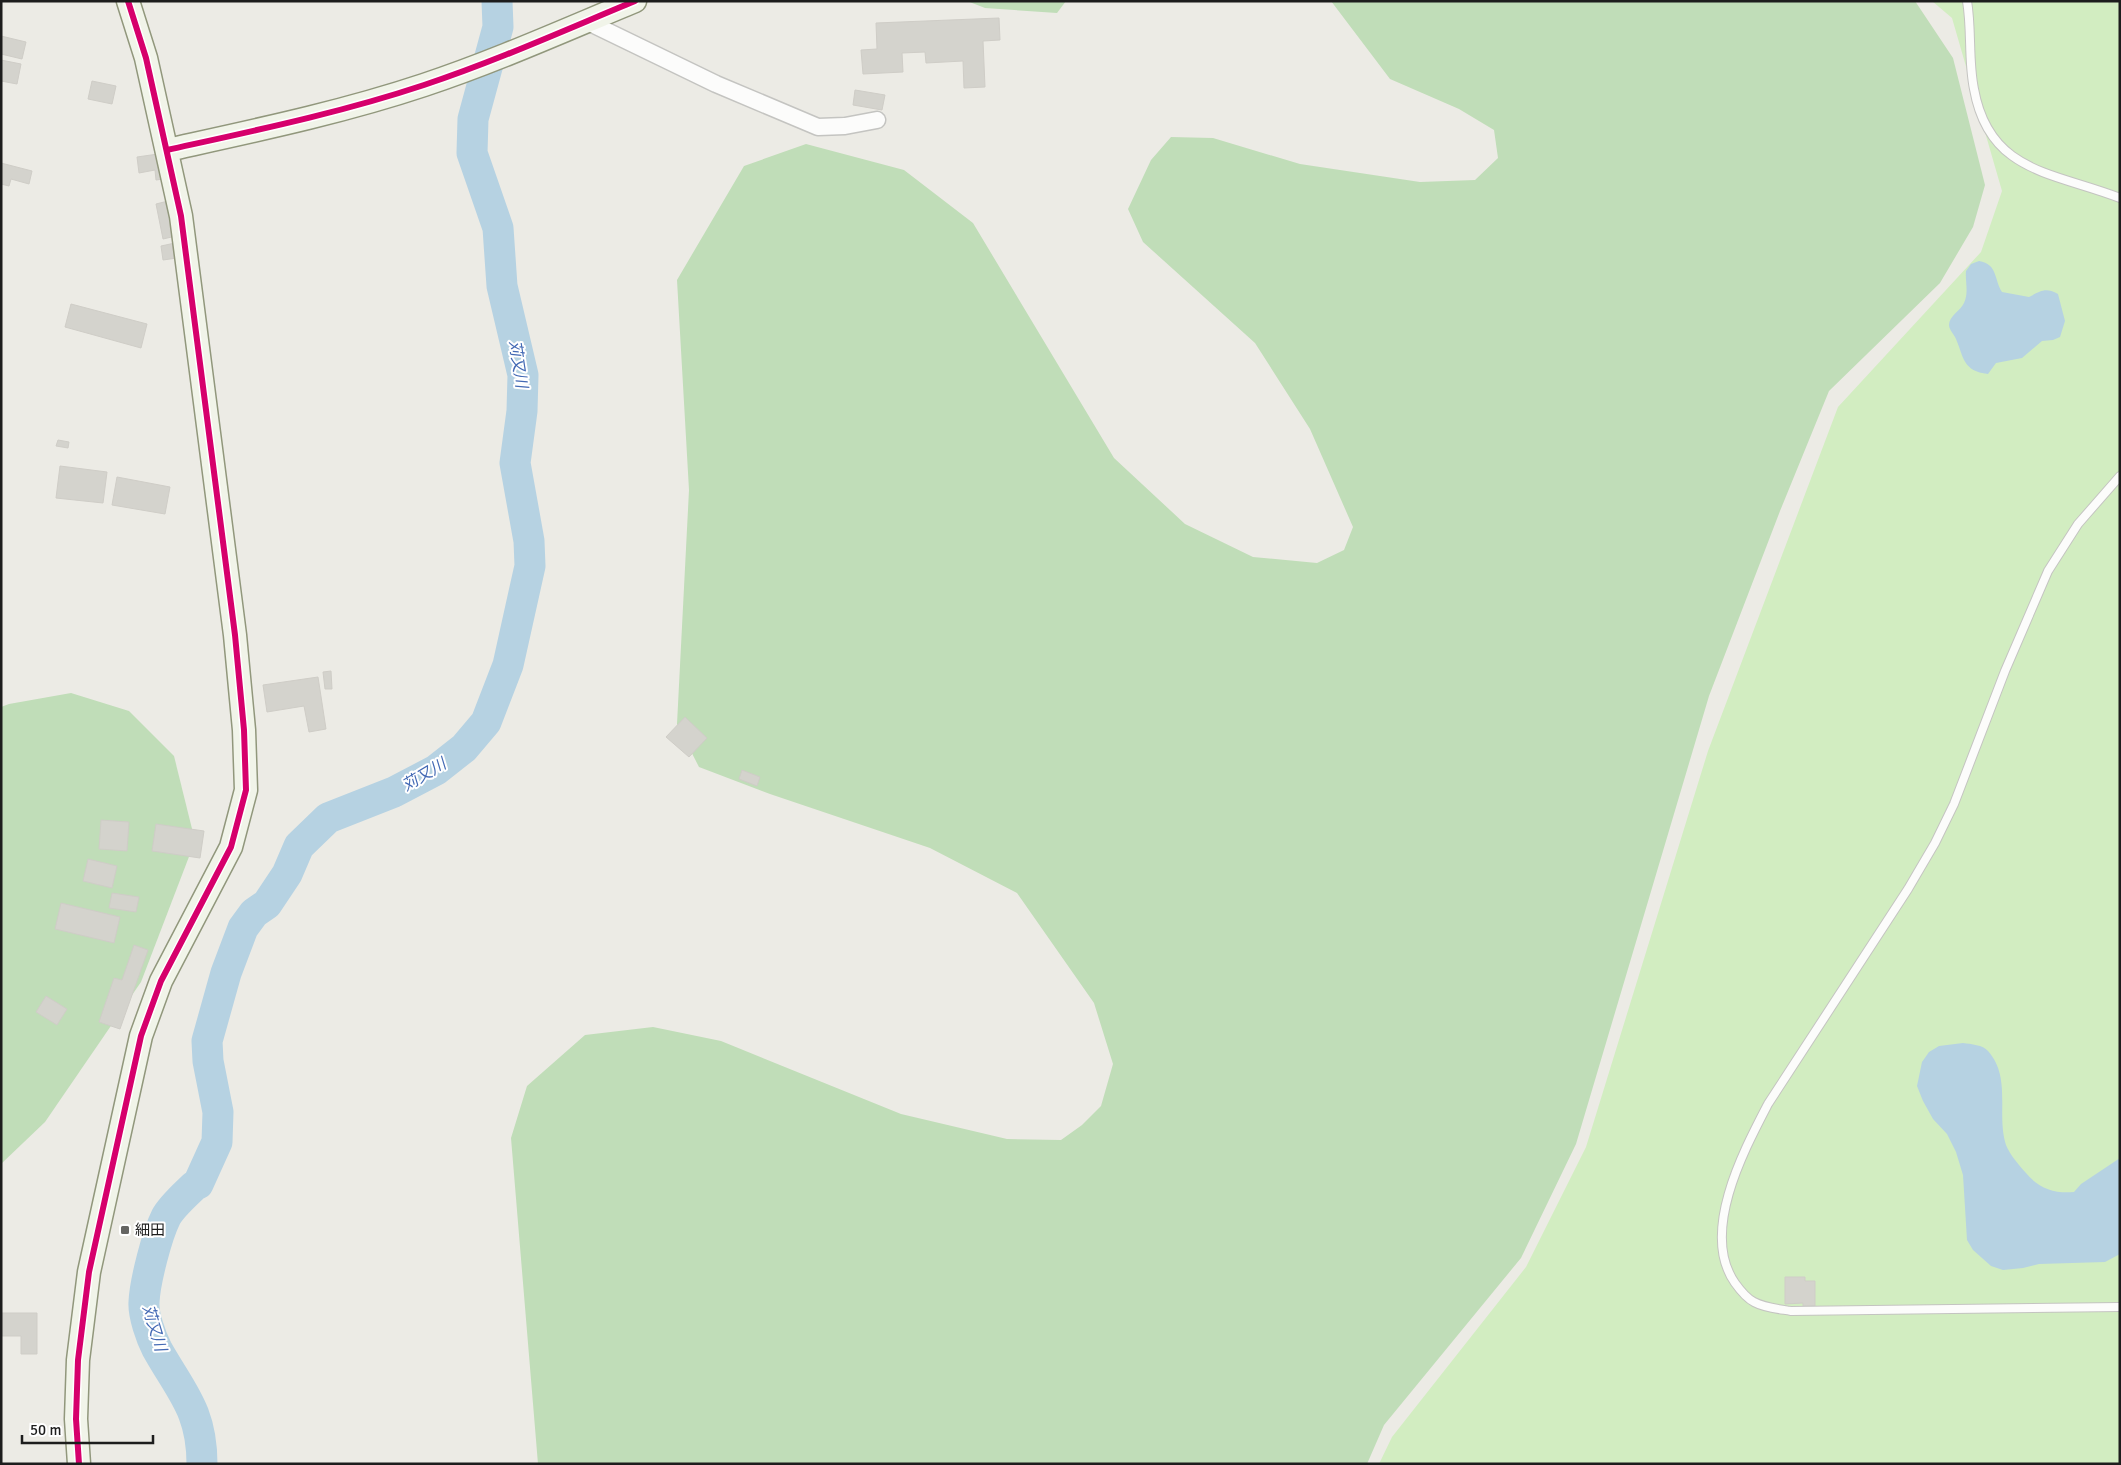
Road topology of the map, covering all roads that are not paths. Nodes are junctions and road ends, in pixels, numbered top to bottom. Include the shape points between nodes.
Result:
1 (128, 1) edge
2 (635, 1) edge
3 (1967, 1) edge
4 (586, 22) junction
5 (877, 120) dead end
6 (167, 150) junction
7 (2120, 198) edge
8 (2120, 476) edge
9 (2120, 1307) edge
10 (79, 1464) edge

1 - 6 street via 146,58
2 - 4 street
3 - 7 lane via 1974,89 1981,118 1991,137 2022,163
4 - 5 street via 716,84 818,127
4 - 6 street via 422,86 303,120
6 - 10 street via 181,216 235,635 246,790 231,847 161,981 141,1036 89,1272 78,1360 76,1419
8 - 9 lane via 2078,524 2048,571 1954,804 1935,843 1768,1104 1734,1179 1722,1231 1723,1257 1729,1274 1741,1292 1754,1302 1771,1308 1791,1311

